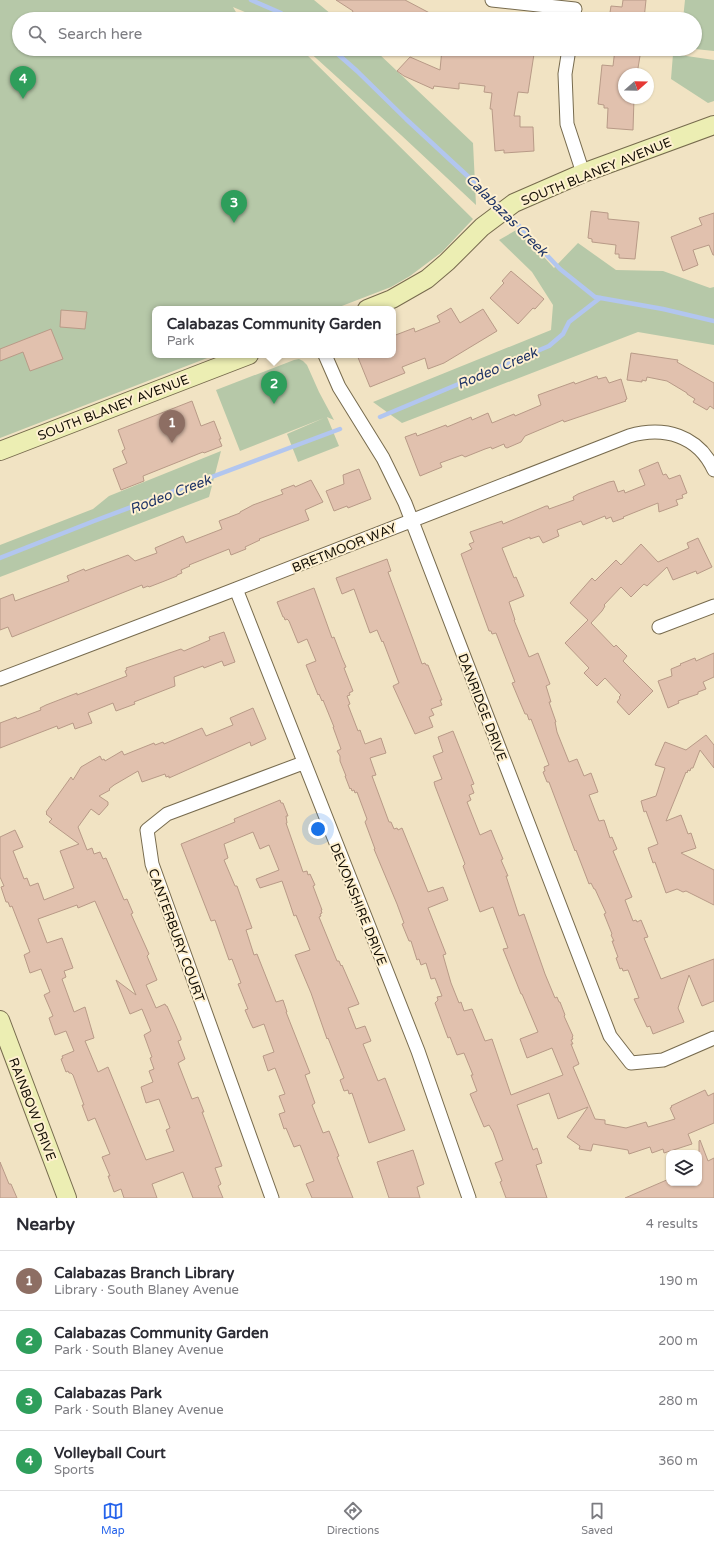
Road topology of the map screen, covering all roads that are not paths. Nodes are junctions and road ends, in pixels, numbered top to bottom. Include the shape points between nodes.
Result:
1 (492, 0) edge
2 (575, 9) edge
3 (568, 56) edge
4 (714, 125) edge
5 (583, 173) junction
6 (374, 306) edge
7 (241, 358) edge
8 (326, 358) edge
9 (0, 451) edge
10 (714, 470) edge
11 (411, 520) junction
12 (236, 590) junction
13 (714, 606) edge
14 (659, 627) dead end
15 (0, 679) edge
16 (303, 763) junction
17 (0, 1020) edge
18 (714, 1038) edge
19 (67, 1198) edge
20 (272, 1198) edge
21 (469, 1198) edge

1 - 2 street
3 - 5 street via 567,124
4 - 5 street, SOUTH BLANEY AVENUE
5 - 6 street, SOUTH BLANEY AVENUE via 514,203 482,226 427,279
7 - 9 street, SOUTH BLANEY AVENUE
8 - 11 street, DANRIDGE DRIVE via 339,387 382,458
10 - 11 street, BRETMOOR WAY via 706,456 689,441 670,433 644,432
11 - 12 street, BRETMOOR WAY
11 - 18 street, DANRIDGE DRIVE via 610,1036 631,1063 663,1060
12 - 15 street, BRETMOOR WAY
12 - 16 street, DEVONSHIRE DRIVE
13 - 14 street
16 - 20 street, CANTERBURY COURT via 167,814 147,830 152,864
16 - 21 street, DEVONSHIRE DRIVE via 418,1051
17 - 19 street, RAINBOW DRIVE

